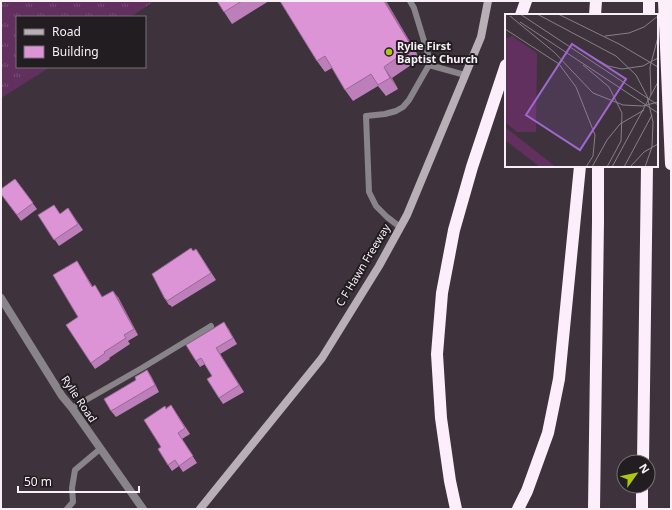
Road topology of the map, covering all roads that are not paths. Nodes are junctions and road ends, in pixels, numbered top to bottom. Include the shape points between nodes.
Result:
1 (410, 1) edge
2 (488, 1) edge
3 (526, 1) edge
4 (596, 1) edge
5 (649, 1) edge
6 (664, 1) edge
7 (522, 14) edge
8 (596, 14) edge
9 (649, 14) edge
10 (429, 65) junction
11 (505, 68) edge
12 (465, 75) junction
13 (671, 164) edge
14 (580, 167) edge
15 (598, 167) edge
16 (646, 167) edge
17 (400, 227) junction
18 (1, 298) edge
19 (211, 326) dead end
20 (72, 408) junction
21 (100, 449) junction
22 (643, 454) edge
23 (642, 494) edge
24 (67, 509) edge
25 (142, 509) edge
26 (200, 509) edge
27 (456, 509) edge
28 (518, 509) edge
29 (594, 509) edge
30 (642, 509) edge

1 - 10 lane via 428,54
2 - 12 main road, C F Hawn Freeway via 481,37
3 - 7 highway
4 - 8 highway
5 - 9 highway
6 - 13 highway
10 - 12 lane
10 - 17 lane via 403,107 386,114 366,116 369,192 376,206
11 - 27 highway via 472,166 454,230 442,293 438,354 441,418
12 - 17 main road, C F Hawn Freeway
14 - 28 highway via 559,378 548,433
15 - 29 highway
16 - 22 highway
17 - 26 main road, C F Hawn Freeway via 322,358
18 - 20 street, Rylie Road
19 - 20 lane
20 - 21 street, Rylie Road
21 - 24 lane via 75,470 73,502
21 - 25 street, Rylie Road
23 - 30 highway

